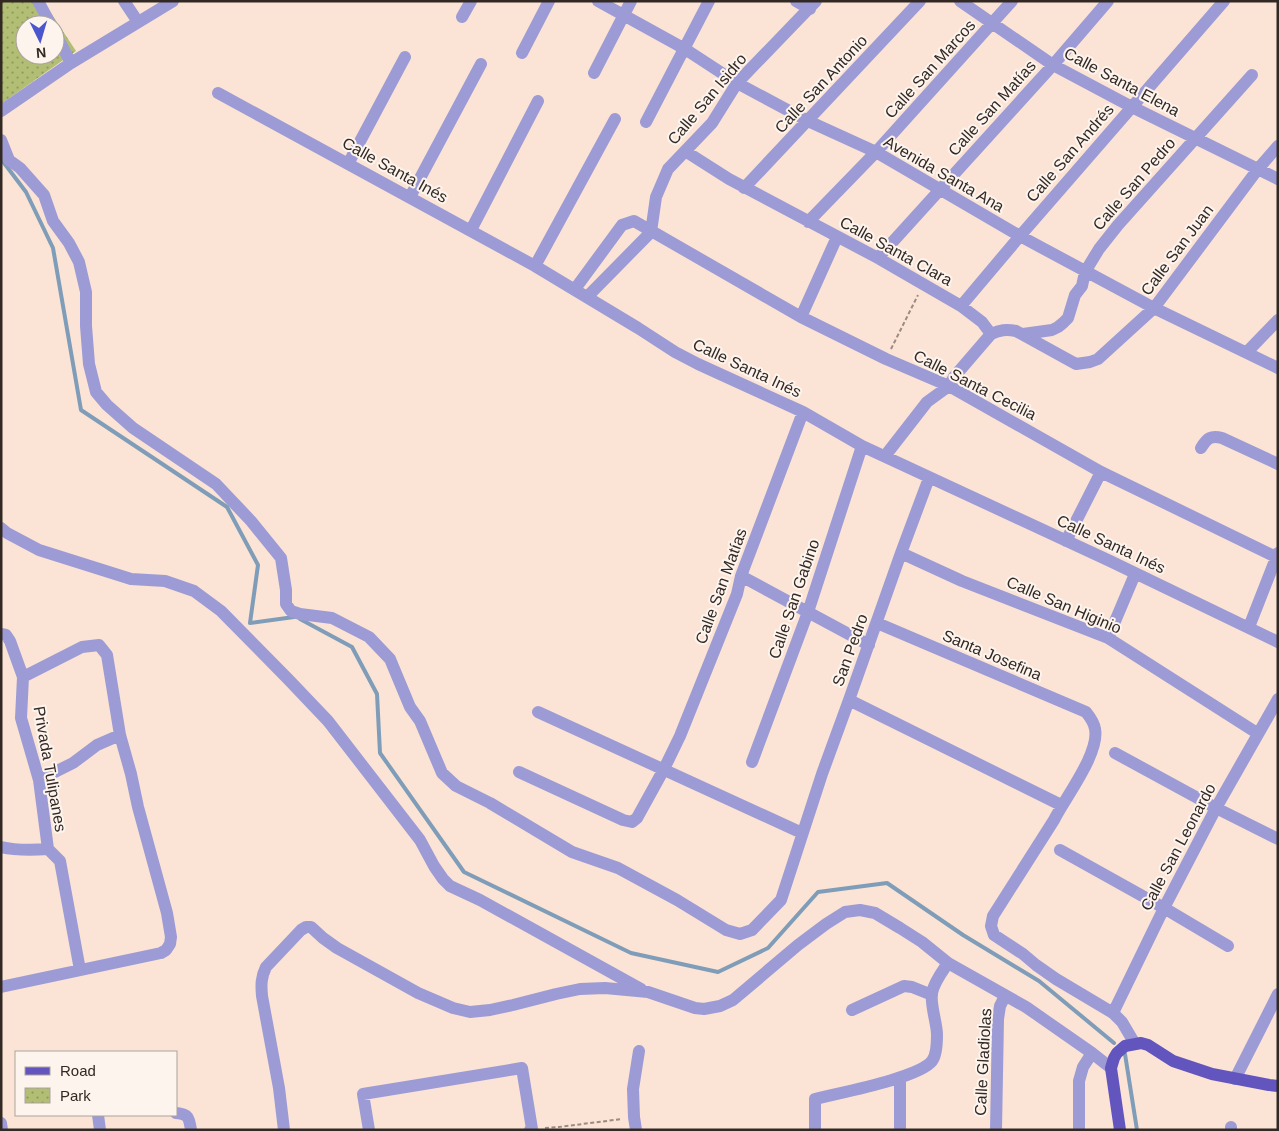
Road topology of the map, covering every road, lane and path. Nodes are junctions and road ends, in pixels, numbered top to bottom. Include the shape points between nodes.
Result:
1 (38, 1) edge
2 (124, 1) edge
3 (173, 1) edge
4 (470, 1) edge
5 (549, 1) edge
6 (598, 1) edge
7 (631, 1) edge
8 (709, 1) edge
9 (796, 1) edge
10 (920, 1) edge
11 (960, 1) edge
12 (1012, 1) edge
13 (1108, 1) edge
14 (1224, 1) edge
15 (813, 5) edge
16 (46, 15) edge
17 (624, 15) junction
18 (462, 17) dead end
19 (138, 22) junction
20 (992, 24) junction
21 (685, 49) junction
22 (65, 51) edge
23 (522, 53) dead end
24 (405, 57) dead end
25 (71, 62) junction
26 (481, 64) dead end
27 (1053, 65) junction
28 (594, 73) dead end
29 (1252, 75) dead end
30 (738, 83) junction
31 (218, 92) dead end
32 (538, 101) dead end
33 (1132, 108) junction
34 (1, 111) edge
35 (615, 118) dead end
36 (808, 121) junction
37 (646, 122) dead end
38 (1195, 138) junction
39 (1, 140) edge
40 (1278, 146) edge
41 (685, 151) junction
42 (876, 152) junction
43 (348, 164) junction
44 (1258, 169) junction
45 (1278, 179) edge
46 (744, 188) junction
47 (941, 189) junction
48 (410, 197) junction
49 (808, 222) junction
50 (471, 230) junction
51 (651, 232) junction
52 (1020, 236) junction
53 (836, 237) junction
54 (878, 258) junction
55 (535, 266) junction
56 (1085, 272) junction
57 (924, 284) junction
58 (575, 289) junction
59 (587, 297) junction
60 (961, 306) junction
61 (1154, 308) junction
62 (801, 316) junction
63 (1278, 320) edge
64 (991, 334) junction
65 (1023, 334) junction
66 (1247, 352) junction
67 (886, 359) junction
68 (1278, 368) edge
69 (949, 386) junction
70 (803, 412) junction
71 (862, 446) junction
72 (1201, 448) dead end
73 (885, 456) junction
74 (1277, 462) edge
75 (1101, 472) junction
76 (930, 478) junction
77 (1, 528) edge
78 (1066, 541) junction
79 (901, 553) junction
80 (1277, 556) edge
81 (1135, 574) junction
82 (741, 576) junction
83 (808, 612) junction
84 (877, 623) junction
85 (1249, 627) junction
86 (1, 634) edge
87 (1108, 638) junction
88 (1278, 642) edge
89 (869, 645) junction
90 (23, 677) junction
91 (1278, 699) edge
92 (849, 700) junction
93 (538, 712) dead end
94 (1257, 733) junction
95 (120, 735) junction
96 (1115, 753) dead end
97 (752, 762) dead end
98 (664, 769) junction
99 (518, 772) dead end
100 (39, 780) junction
101 (1061, 806) junction
102 (1216, 808) junction
103 (43, 815) junction
104 (802, 833) junction
105 (1278, 839) edge
106 (1, 847) edge
107 (20, 848) junction
108 (48, 849) junction
109 (1060, 850) dead end
110 (1164, 908) junction
111 (1228, 946) dead end
112 (948, 962) junction
113 (80, 970) junction
114 (1, 987) edge
115 (648, 992) junction
116 (1278, 994) edge
117 (932, 995) junction
118 (1005, 996) junction
119 (852, 1010) dead end
120 (1113, 1013) junction
121 (1126, 1048) junction
122 (640, 1051) dead end
123 (1092, 1053) junction
124 (1111, 1068) junction
125 (900, 1078) junction
126 (1235, 1079) junction
127 (1278, 1086) edge
128 (178, 1113) edge
129 (98, 1116) edge
130 (635, 1123) edge
131 (1, 1124) edge
132 (190, 1126) edge
133 (531, 1129) edge
134 (2, 1130) edge
135 (100, 1130) edge
136 (284, 1130) edge
137 (369, 1130) edge
138 (815, 1130) edge
139 (900, 1130) edge
140 (996, 1130) edge
141 (1079, 1130) edge
142 (1120, 1130) edge

1 - 16 street
2 - 19 street
3 - 19 street
4 - 18 street
5 - 23 street
6 - 17 street, Avenida Santa Ana
7 - 17 street
8 - 21 street
9 - 15 street
10 - 36 street, Calle San Antonio
11 - 20 street, Calle Santa Elena
12 - 20 street, Calle San Marcos
13 - 27 street, Calle San Matías
14 - 33 street, Calle San Andrés
15 - 30 street, Calle San Isidro
17 - 21 street, Avenida Santa Ana
17 - 28 street
19 - 25 street
20 - 27 street, Calle Santa Elena
20 - 42 street, Calle San Marcos
21 - 30 street, Avenida Santa Ana
21 - 37 street
22 - 25 street
24 - 43 street
25 - 34 street
26 - 48 street
27 - 33 street, Calle Santa Elena
27 - 47 street, Calle San Matías
29 - 38 street, Calle San Pedro
30 - 36 street, Avenida Santa Ana
30 - 41 street, Calle San Isidro via 712,123
31 - 43 street, Calle Santa Inés
32 - 50 street
33 - 38 street, Calle Santa Elena
33 - 52 street, Calle San Andrés
35 - 55 street
36 - 42 street, Avenida Santa Ana
36 - 46 street, Calle San Antonio
38 - 44 street, Calle Santa Elena
38 - 56 street, Calle San Pedro via 1118,225
39 - 104 street, San Pedro via 10,160 44,195 53,221 79,262 86,292 89,364 96,392 133,428 216,484 252,521 281,558 286,604 291,612 332,618 369,637 390,659 442,773 456,786 572,852 618,868 726,930 740,934 752,930 781,900
40 - 44 street, Calle San Juan
41 - 46 street, Calle Santa Clara
41 - 51 street, Calle San Isidro via 668,169 656,197
42 - 47 street, Avenida Santa Ana
42 - 49 street, Calle San Marcos
43 - 48 street, Calle Santa Inés
44 - 45 street, Calle Santa Elena
44 - 61 street, Calle San Juan
46 - 49 street, Calle Santa Clara
47 - 52 street, Avenida Santa Ana
47 - 54 street, Calle San Matías
48 - 50 street, Calle Santa Inés
49 - 53 street, Calle Santa Clara
50 - 55 street, Calle Santa Inés
51 - 58 street, Calle Santa Cecilia via 634,222 622,225
51 - 59 street
51 - 62 street, Calle Santa Cecilia
52 - 56 street, Avenida Santa Ana
52 - 60 street
53 - 54 street, Calle Santa Clara
53 - 62 street
54 - 57 street, Calle Santa Clara
55 - 58 street, Calle Santa Inés
56 - 61 street, Avenida Santa Ana
56 - 65 street, Calle San Pedro via 1082,286 1063,323 1052,330
57 - 60 street, Calle Santa Clara
57 - 67 path
58 - 59 street, Calle Santa Inés
59 - 70 street, Calle Santa Inés via 675,352
60 - 64 street, Calle Santa Clara via 982,322
61 - 65 street, Calle San Juan via 1098,359 1090,362 1076,364
61 - 66 street, Avenida Santa Ana
62 - 67 street, Calle Santa Cecilia
63 - 66 street
64 - 65 street via 1008,329
64 - 69 street
66 - 68 street, Avenida Santa Ana
67 - 69 street, Calle Santa Cecilia
69 - 73 street via 927,402
69 - 75 street, Calle Santa Cecilia
70 - 71 street, Calle Santa Inés
70 - 82 street, Calle San Matías
71 - 73 street, Calle Santa Inés
71 - 83 street, Calle San Gabino
72 - 74 street via 1209,437 1215,436
73 - 76 street, Calle Santa Inés
75 - 78 street
75 - 80 street, Calle Santa Cecilia
76 - 78 street, Calle Santa Inés
76 - 79 street, San Pedro
77 - 115 street via 39,550 131,579 165,581 194,590 221,611 328,721 420,840 450,886
78 - 81 street, Calle Santa Inés
79 - 84 street, San Pedro
79 - 87 street, Calle San Higinio via 962,581
80 - 85 street
81 - 85 street, Calle Santa Inés
81 - 87 street
82 - 83 street
82 - 98 street, Calle San Matías via 738,594
83 - 89 street
83 - 97 street, Calle San Gabino
84 - 89 street, San Pedro
84 - 101 street, Santa Josefina via 1086,712 1092,720 1096,738 1086,766
85 - 88 street, Calle Santa Inés
86 - 90 street, Privada Tulipanes via 10,641
87 - 94 street, Calle San Higinio
89 - 92 street, San Pedro
90 - 95 street via 82,647 99,645 106,655
90 - 100 street, Privada Tulipanes via 21,718
91 - 94 street, Calle San Leonardo
92 - 101 street
92 - 104 street, San Pedro
93 - 98 street
94 - 102 street, Calle San Leonardo
95 - 100 street
95 - 113 street via 167,913 170,944 161,953
96 - 102 street
98 - 99 street, Calle San Matías via 638,818 632,822
98 - 104 street
100 - 103 street, Privada Tulipanes
101 - 120 street via 993,916 991,926 994,935 1036,966
102 - 105 street
102 - 110 street, Calle San Leonardo
103 - 107 street via 35,841
103 - 108 street, Privada Tulipanes
106 - 107 street
107 - 108 street
108 - 113 street, Privada Tulipanes via 60,861
109 - 110 street
110 - 111 street
110 - 120 street, Calle San Leonardo
112 - 115 street via 875,913 860,910 845,912 826,924 733,1000 720,1006 695,1008
112 - 117 street via 936,981
112 - 118 street
113 - 114 street
115 - 136 street via 580,989 513,1006 470,1012 418,993 337,948 311,927 306,927 266,966 262,974 262,996
116 - 126 street
117 - 119 street via 904,986
117 - 125 street via 937,1035 932,1061
118 - 123 street
118 - 140 street, Calle Gladiolas via 998,1019
120 - 121 street via 1122,1022
121 - 124 main road via 1114,1058
121 - 126 main road via 1141,1043 1173,1061
122 - 130 street via 633,1089
123 - 124 street
123 - 141 street via 1079,1081
124 - 142 main road
125 - 138 street via 815,1099
125 - 139 street
126 - 127 main road
128 - 132 street via 188,1117
129 - 135 street
130 - 133 path
131 - 134 street
133 - 137 street via 522,1068 363,1094

